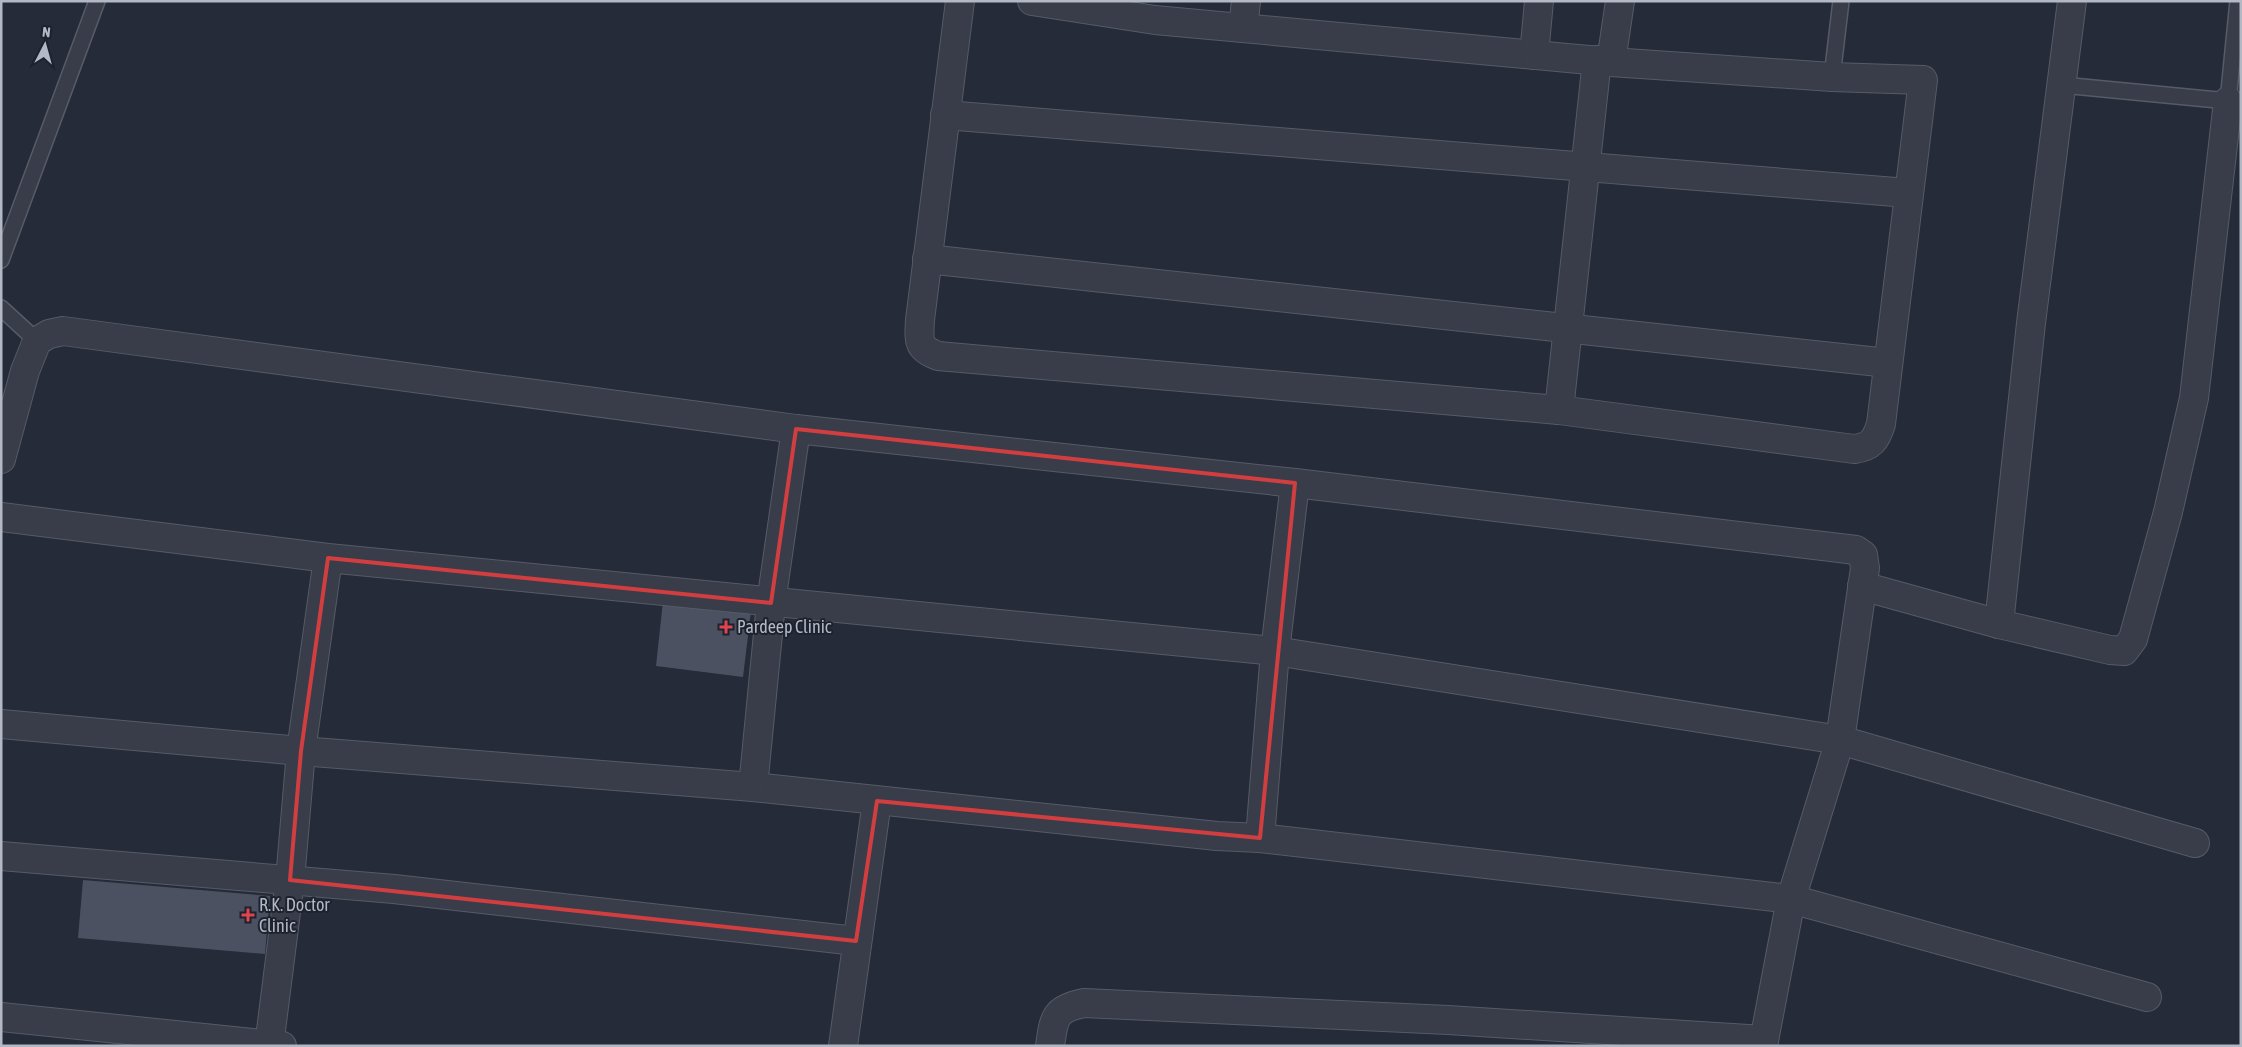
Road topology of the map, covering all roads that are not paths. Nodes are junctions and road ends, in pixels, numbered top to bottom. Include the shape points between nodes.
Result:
1 (97, 1) edge
2 (960, 1) edge
3 (1032, 1) edge
4 (1246, 1) edge
5 (1540, 1) edge
6 (1620, 1) edge
7 (1842, 1) edge
8 (2072, 1) edge
9 (2238, 1) edge
10 (1243, 28) junction
11 (1534, 54) junction
12 (1604, 61) junction
13 (1832, 77) junction
14 (2062, 85) junction
15 (2234, 101) edge
16 (945, 116) junction
17 (1586, 166) junction
18 (1908, 193) junction
19 (927, 259) junction
20 (1, 260) edge
21 (1, 308) edge
22 (1568, 330) junction
23 (37, 341) junction
24 (1888, 363) junction
25 (1560, 410) junction
26 (796, 428) junction
27 (1, 458) edge
28 (1295, 483) junction
29 (1, 517) edge
30 (328, 558) junction
31 (1862, 586) junction
32 (771, 603) junction
33 (1999, 624) junction
34 (1275, 651) junction
35 (1, 724) edge
36 (1840, 740) junction
37 (301, 751) junction
38 (752, 787) junction
39 (877, 801) junction
40 (1260, 838) junction
41 (2195, 843) dead end
42 (1, 856) edge
43 (290, 880) junction
44 (1791, 899) junction
45 (856, 941) junction
46 (2148, 997) dead end
47 (1, 1017) edge
48 (1763, 1043) edge
49 (274, 1045) edge
50 (843, 1046) edge
51 (1050, 1046) edge

1 - 20 lane
2 - 16 street
3 - 10 street via 1155,20
4 - 10 street
5 - 11 street
6 - 12 street
7 - 13 lane
8 - 14 street
9 - 15 lane
10 - 11 street
11 - 12 street
12 - 13 street
12 - 17 street
13 - 18 street via 1923,80
14 - 15 lane
14 - 33 street via 2031,323
15 - 33 street via 2194,398 2168,512 2133,639 2124,651 2110,650
16 - 17 street
16 - 19 street
17 - 18 street
17 - 22 street
18 - 24 street
19 - 22 street
19 - 25 street via 919,340 921,346 938,356
21 - 23 lane
22 - 24 street
22 - 25 street
23 - 26 street via 63,331
23 - 27 street via 25,371
24 - 25 street via 1881,424 1878,435 1866,448
26 - 28 street
26 - 32 street
28 - 31 street via 1841,546 1863,555
28 - 34 street
29 - 30 street
30 - 32 street
30 - 37 street
31 - 33 street
31 - 36 street
32 - 34 street
32 - 38 street
34 - 36 street
34 - 40 street
35 - 37 street
36 - 41 street
36 - 44 street
37 - 38 street
37 - 43 street
38 - 39 street
39 - 40 street
39 - 45 street
40 - 44 street
42 - 43 street
43 - 45 street
43 - 49 street
44 - 46 street
44 - 48 street
45 - 50 street
47 - 49 street
48 - 51 street via 1448,1020 1084,1003 1066,1006 1059,1012 1054,1021

